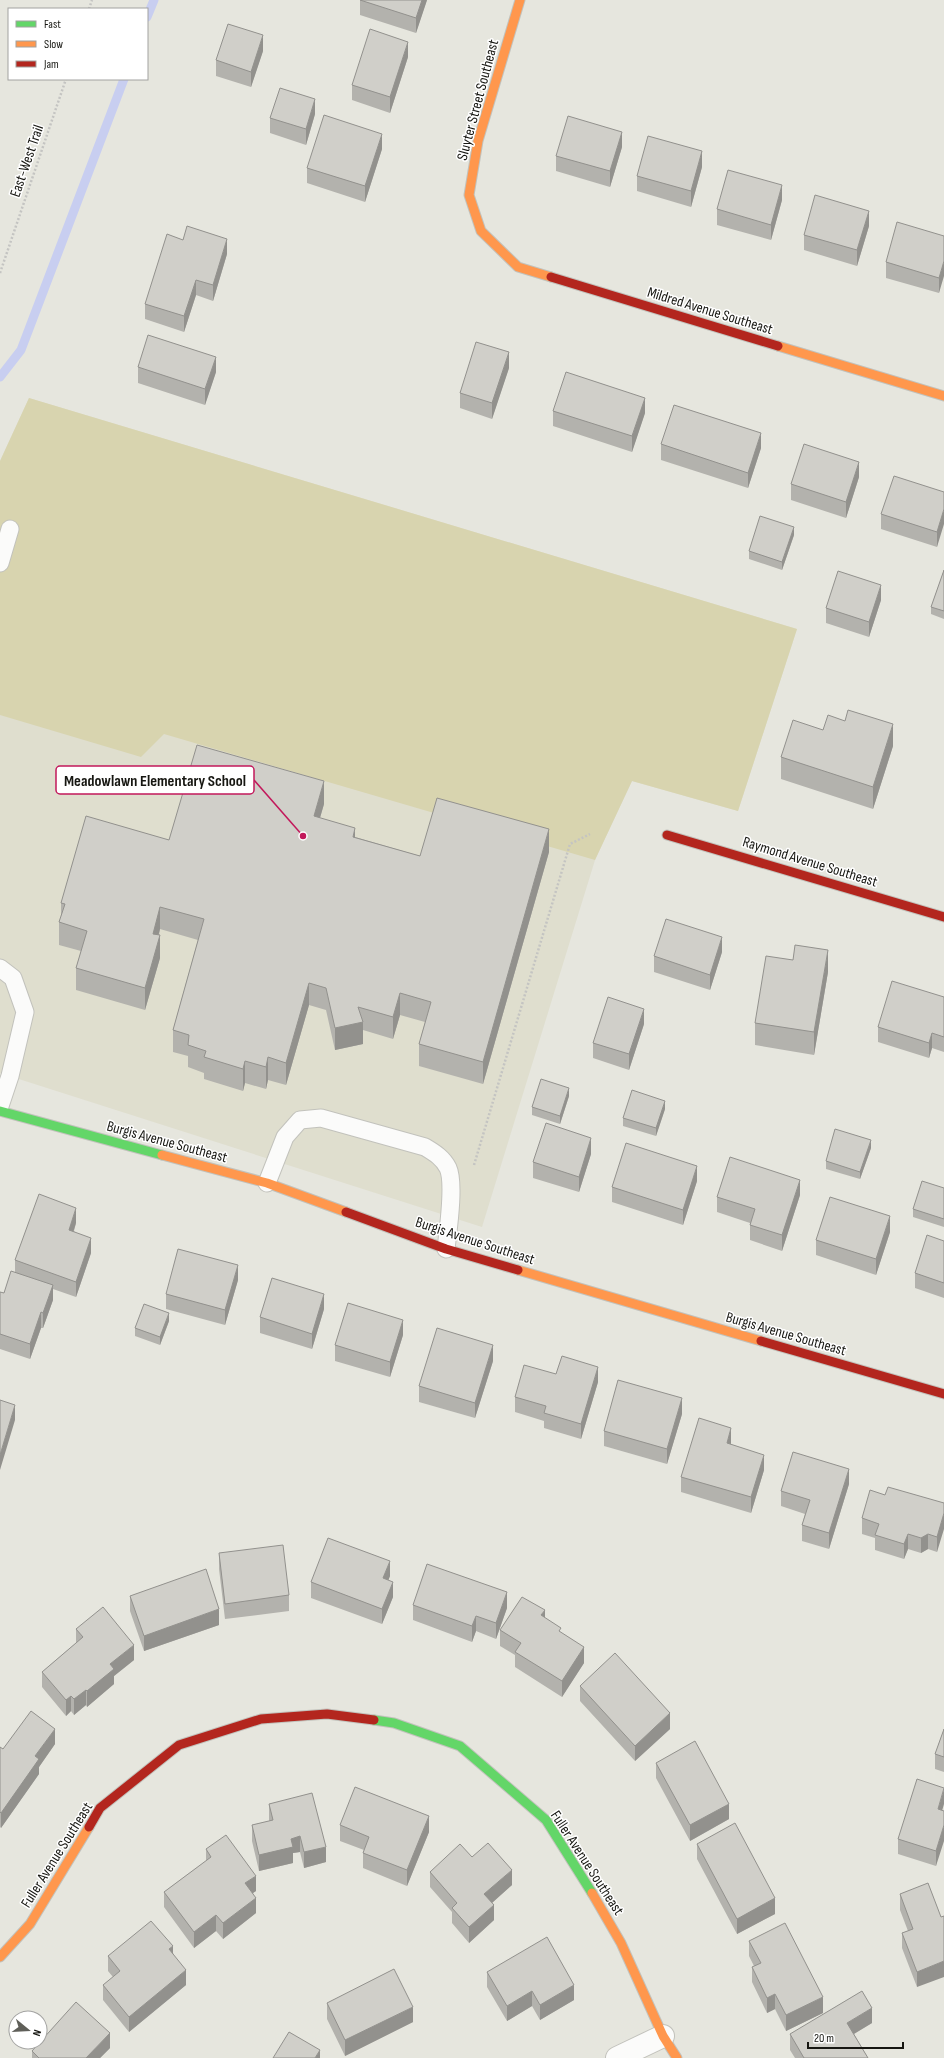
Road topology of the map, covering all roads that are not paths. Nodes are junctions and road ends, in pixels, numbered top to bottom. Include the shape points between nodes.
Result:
1 (520, 0) edge
2 (480, 231) joint
3 (944, 396) edge
4 (10, 530) dead end
5 (0, 563) edge
6 (667, 834) dead end
7 (944, 917) edge
8 (0, 968) edge
9 (0, 1106) edge
10 (0, 1111) edge
11 (267, 1183) junction
12 (446, 1249) junction
13 (944, 1394) edge
14 (0, 1957) edge
15 (663, 2036) junction
16 (617, 2058) edge
17 (677, 2058) edge

1 - 2 street, Sluyter Street Southeast via 478,141 469,196
2 - 3 street, Mildred Avenue Southeast via 518,267
4 - 5 lane
6 - 7 street, Raymond Avenue Southeast
8 - 9 lane via 13,978 25,1012
10 - 11 street, Burgis Avenue Southeast
11 - 12 street, Burgis Avenue Southeast
11 - 12 lane via 285,1137 300,1120 321,1118 426,1147 439,1155 448,1169 450,1191
12 - 13 street, Burgis Avenue Southeast
14 - 15 street, Fuller Avenue Southeast via 30,1924 100,1808 178,1745 261,1719 327,1714 394,1723 460,1746 546,1820 621,1943
15 - 16 street
15 - 17 street, Fuller Avenue Southeast

